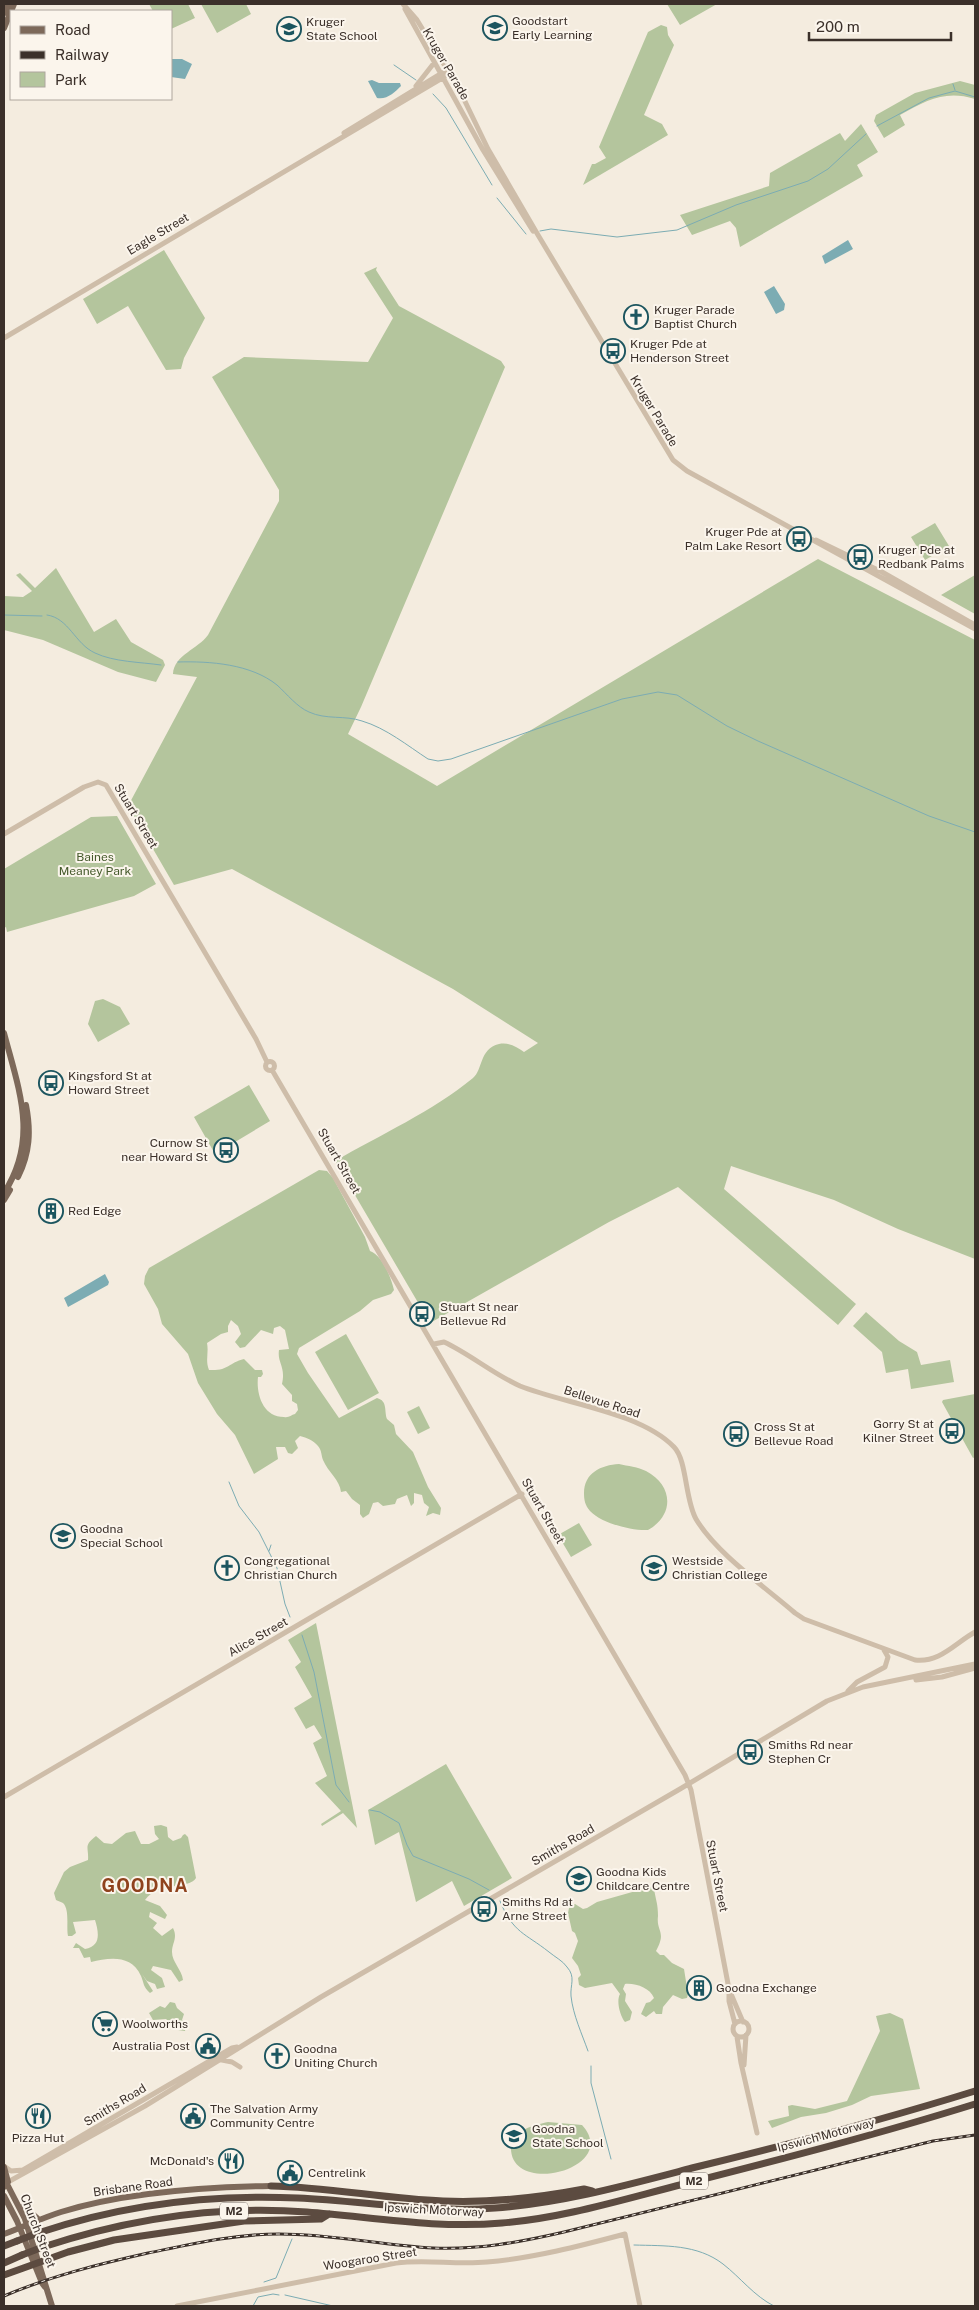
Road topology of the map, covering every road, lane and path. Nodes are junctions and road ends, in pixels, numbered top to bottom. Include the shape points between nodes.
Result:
1 (8, 4) edge
2 (403, 4) edge
3 (4, 13) edge
4 (10, 14) edge
5 (4, 28) edge
6 (434, 63) junction
7 (448, 72) junction
8 (442, 76) junction
9 (413, 91) junction
10 (323, 147) junction
11 (538, 236) junction
12 (4, 338) edge
13 (811, 538) junction
14 (975, 625) edge
15 (975, 629) edge
16 (4, 834) edge
17 (4, 1033) edge
18 (21, 1095) junction
19 (4, 1193) edge
20 (4, 1200) edge
21 (434, 1344) junction
22 (522, 1494) junction
23 (975, 1632) edge
24 (883, 1648) junction
25 (975, 1664) edge
26 (975, 1668) edge
27 (906, 1680) junction
28 (846, 1693) junction
29 (688, 1783) junction
30 (5, 1795) edge
31 (729, 1989) junction
32 (743, 2022) junction
33 (735, 2024) junction
34 (746, 2035) junction
35 (737, 2037) junction
36 (237, 2047) junction
37 (221, 2060) junction
38 (240, 2067) dead end
39 (744, 2074) junction
40 (975, 2091) edge
41 (975, 2104) edge
42 (757, 2133) dead end
43 (4, 2166) edge
44 (6, 2184) edge
45 (271, 2186) joint
46 (598, 2192) junction
47 (4, 2196) edge
48 (19, 2207) junction
49 (329, 2214) junction
50 (39, 2220) junction
51 (23, 2227) junction
52 (4, 2234) edge
53 (4, 2246) edge
54 (4, 2263) edge
55 (36, 2263) junction
56 (4, 2276) edge
57 (52, 2306) edge
58 (177, 2306) edge
59 (640, 2306) edge

1 - 3 main road
2 - 6 street, Kruger Parade
2 - 7 street, Kruger Parade via 417,20
4 - 5 main road
6 - 8 street, Kruger Parade
6 - 9 street
7 - 8 street, Eagle Street
7 - 11 street, Kruger Parade
8 - 9 street, Eagle Street
8 - 10 street, Eagle Street
8 - 11 street, Kruger Parade via 521,214
9 - 10 street, Eagle Street
10 - 12 street, Eagle Street
11 - 13 street, Kruger Parade via 673,460 687,471
13 - 14 street, Kruger Parade via 882,572
13 - 15 street, Kruger Parade
16 - 21 street, Stuart Street via 84,787 98,782 106,785 256,1039 268,1062 266,1068 272,1070
17 - 18 main road
18 - 19 main road via 22,1148 17,1169
18 - 20 main road via 29,1120 28,1147 22,1170
21 - 22 street, Stuart Street
21 - 24 street, Bellevue Road via 444,1342 520,1386 632,1422 663,1438 678,1453 697,1520 721,1548 800,1616
22 - 29 street, Stuart Street via 684,1771
22 - 30 street, Alice Street
23 - 24 street via 931,1660 916,1660
24 - 28 street via 888,1656 885,1667 857,1682
25 - 27 street, Smiths Road
26 - 27 street, Smiths Road
27 - 28 street, Smiths Road
28 - 29 street, Smiths Road
29 - 31 street, Stuart Street
29 - 36 street, Smiths Road
31 - 32 street, Stuart Street
31 - 33 street, Stuart Street
32 - 33 street
32 - 34 street via 749,2028
33 - 35 street via 733,2030
34 - 35 street
34 - 39 street
35 - 39 street
36 - 37 street, Smiths Road
36 - 43 street, Smiths Road via 23,2170 11,2171
37 - 38 street
37 - 44 street, Smiths Road
39 - 42 street
40 - 46 highway, Ipswich Motorway / M2 via 808,2139
41 - 49 highway, Ipswich Motorway / M2 via 825,2148 547,2217 495,2224 452,2225
43 - 44 main road, Church Street
44 - 48 main road, Church Street
45 - 46 highway via 470,2202 525,2199 584,2189
45 - 50 main road, Brisbane Road via 215,2188 137,2197 61,2212
46 - 53 highway, Ipswich Motorway / M2, bridge via 540,2203 472,2210 276,2197 199,2199 100,2215
47 - 51 main road, Church Street
48 - 50 main road via 26,2208
48 - 51 main road, Church Street
49 - 54 highway, Ipswich Motorway / M2, bridge via 251,2210 186,2214 109,2228 43,2247
49 - 55 highway via 321,2219 244,2221 135,2237 84,2247
50 - 51 main road, Brisbane Road
51 - 52 main road, Brisbane Road
51 - 55 main road, Church Street
55 - 56 highway
55 - 57 main road, Church Street
58 - 59 street, Woogaroo Street via 412,2261 475,2263 522,2258 625,2234

